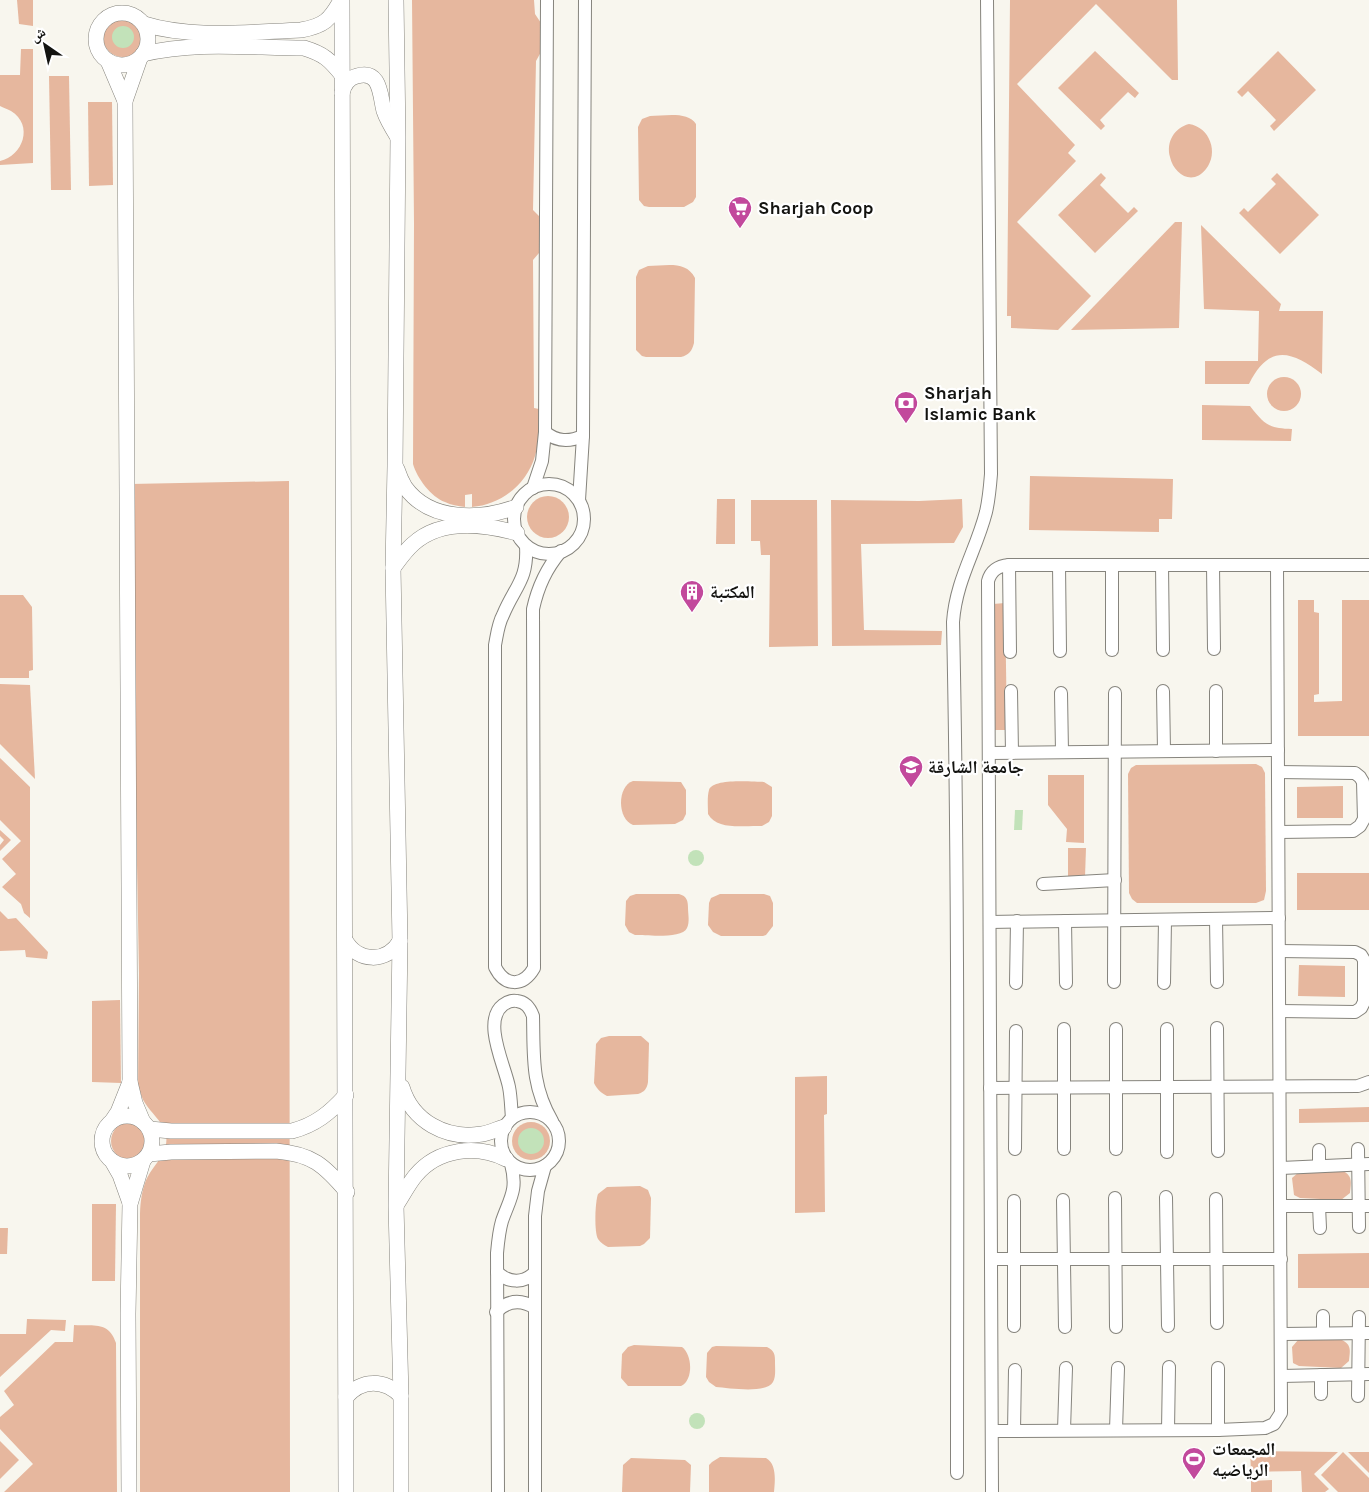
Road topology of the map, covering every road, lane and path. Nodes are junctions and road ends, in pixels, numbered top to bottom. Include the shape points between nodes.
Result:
1 (341, 0) edge
2 (396, 0) edge
3 (547, 0) edge
4 (586, 0) edge
5 (987, 0) edge
6 (144, 24) junction
7 (258, 31) junction
8 (258, 48) junction
9 (141, 56) junction
10 (108, 61) junction
11 (342, 75) junction
12 (342, 94) junction
13 (125, 101) junction
14 (398, 137) junction
15 (545, 432) junction
16 (583, 436) junction
17 (395, 466) junction
18 (533, 488) junction
19 (579, 500) junction
20 (516, 507) junction
21 (435, 511) junction
22 (481, 520) junction
23 (435, 530) junction
24 (522, 539) junction
25 (562, 551) junction
26 (1010, 565) junction
27 (1059, 565) junction
28 (1112, 565) junction
29 (1162, 565) junction
30 (1213, 565) junction
31 (1277, 565) junction
32 (1369, 565) edge
33 (393, 568) junction
34 (1214, 649) dead end
35 (1112, 650) dead end
36 (1163, 650) dead end
37 (1060, 651) dead end
38 (1010, 652) dead end
39 (1011, 691) dead end
40 (1163, 691) dead end
41 (1216, 691) dead end
42 (1061, 693) dead end
43 (1115, 693) dead end
44 (1278, 750) junction
45 (1164, 751) junction
46 (1216, 751) junction
47 (1062, 752) junction
48 (1115, 752) junction
49 (989, 753) junction
50 (1012, 753) junction
51 (1278, 772) junction
52 (1279, 832) junction
53 (1114, 880) junction
54 (1043, 884) dead end
55 (1279, 918) junction
56 (1216, 919) junction
57 (1114, 920) junction
58 (1165, 920) junction
59 (1017, 921) junction
60 (1065, 921) junction
61 (990, 922) junction
62 (345, 940) junction
63 (400, 941) junction
64 (1280, 951) junction
65 (1066, 982) dead end
66 (1114, 982) dead end
67 (1217, 982) dead end
68 (1016, 983) dead end
69 (1164, 983) dead end
70 (1280, 1011) junction
71 (1217, 1028) dead end
72 (1064, 1029) dead end
73 (1116, 1029) dead end
74 (1167, 1029) dead end
75 (1016, 1031) dead end
76 (399, 1078) junction
77 (130, 1082) junction
78 (1280, 1086) junction
79 (1365, 1086) edge
80 (1116, 1087) junction
81 (1167, 1087) junction
82 (1218, 1087) junction
83 (990, 1088) junction
84 (1015, 1088) junction
85 (1064, 1088) junction
86 (346, 1095) junction
87 (112, 1121) junction
88 (552, 1121) junction
89 (508, 1122) junction
90 (146, 1125) junction
91 (276, 1132) junction
92 (452, 1134) junction
93 (1116, 1148) dead end
94 (1015, 1149) dead end
95 (1064, 1149) dead end
96 (1358, 1149) dead end
97 (1319, 1150) dead end
98 (276, 1151) junction
99 (453, 1151) junction
100 (1218, 1151) dead end
101 (1167, 1152) dead end
102 (146, 1158) junction
103 (112, 1161) junction
104 (508, 1161) junction
105 (1364, 1164) edge
106 (545, 1166) junction
107 (1319, 1166) junction
108 (1281, 1168) junction
109 (347, 1192) junction
110 (1166, 1197) dead end
111 (1115, 1198) dead end
112 (1216, 1199) dead end
113 (1063, 1200) dead end
114 (1014, 1201) dead end
115 (130, 1204) junction
116 (396, 1206) junction
117 (1281, 1206) junction
118 (1320, 1206) junction
119 (1364, 1206) edge
120 (1359, 1227) dead end
121 (1320, 1228) dead end
122 (991, 1259) junction
123 (1014, 1259) junction
124 (1064, 1259) junction
125 (1116, 1259) junction
126 (1167, 1259) junction
127 (1217, 1259) junction
128 (1282, 1259) junction
129 (496, 1272) junction
130 (535, 1272) junction
131 (535, 1308) junction
132 (496, 1312) junction
133 (1323, 1316) dead end
134 (1359, 1317) dead end
135 (1217, 1323) dead end
136 (1014, 1326) dead end
137 (1168, 1326) dead end
138 (1065, 1327) dead end
139 (1116, 1327) dead end
140 (1364, 1333) edge
141 (1282, 1334) junction
142 (1323, 1334) junction
143 (1169, 1367) dead end
144 (1066, 1368) dead end
145 (1118, 1368) dead end
146 (1218, 1368) dead end
147 (1015, 1370) dead end
148 (1322, 1374) junction
149 (1364, 1374) edge
150 (1282, 1376) junction
151 (1321, 1394) dead end
152 (401, 1396) junction
153 (1358, 1396) dead end
154 (346, 1397) junction
155 (1064, 1430) junction
156 (1116, 1430) junction
157 (1168, 1430) junction
158 (1218, 1430) junction
159 (992, 1431) junction
160 (1014, 1431) junction
161 (957, 1473) dead end
162 (129, 1492) edge
163 (346, 1492) edge
164 (401, 1492) edge
165 (498, 1492) edge
166 (536, 1492) edge
167 (992, 1492) edge

1 - 7 street via 328,21 317,27
1 - 11 street
2 - 14 street
3 - 15 street
4 - 16 street
5 - 161 street via 992,474 986,512 961,578 953,622 958,1139
6 - 7 street via 178,31
6 - 9 street via 148,39
6 - 10 street via 137,17 118,13 102,22 96,38 102,55
7 - 8 street
8 - 9 street via 193,46
8 - 11 street via 304,48 318,52 328,58
9 - 10 street via 124,65
9 - 13 street
10 - 13 street
11 - 12 street
12 - 14 street via 346,83 355,76 375,80 388,120
12 - 62 street
13 - 77 street
14 - 17 street
15 - 16 street via 562,440
15 - 18 street via 542,461
16 - 19 street
17 - 21 street via 413,496
17 - 33 street
18 - 19 street via 553,484 572,492
18 - 20 street
19 - 25 street via 584,520 582,530 577,539
20 - 22 street
20 - 24 street via 514,525
21 - 22 street
21 - 23 street
22 - 23 street
22 - 24 street
23 - 33 street via 413,544
24 - 25 street via 537,552
24 - 25 street via 525,570 501,617 495,645 495,967 505,980 514,982 522,981 534,968 533,609 542,577
26 - 27 street
26 - 38 street
26 - 49 street via 998,568 988,582
27 - 28 street
27 - 37 street
28 - 29 street
28 - 35 street
29 - 30 street
29 - 36 street
30 - 31 street
30 - 34 street
31 - 32 street
31 - 44 street
33 - 63 street
39 - 50 street
40 - 45 street
41 - 46 street
42 - 47 street
43 - 48 street
44 - 46 street
44 - 51 street
45 - 46 street
45 - 48 street
47 - 48 street
47 - 50 street
48 - 53 street
49 - 50 street
49 - 61 street
51 - 52 street
51 - 52 street via 1355,773 1362,782 1364,819 1354,831
52 - 55 street
53 - 54 street
53 - 57 street
55 - 56 street
55 - 64 street
56 - 58 street
56 - 67 street
57 - 58 street
57 - 60 street
57 - 66 street
58 - 69 street
59 - 60 street
59 - 61 street
59 - 68 street
60 - 65 street
61 - 83 street
62 - 63 street via 354,951 373,958 392,951
62 - 86 street
63 - 76 street
64 - 70 street
64 - 70 street via 1358,953 1364,960 1364,1002 1355,1012
70 - 78 street
71 - 82 street
72 - 85 street
73 - 80 street
74 - 81 street
75 - 84 street
76 - 92 street via 405,1098 420,1117
76 - 116 street
77 - 87 street
77 - 90 street
78 - 79 street
78 - 82 street
78 - 108 street
80 - 81 street
80 - 85 street
80 - 93 street
81 - 82 street
81 - 101 street
82 - 100 street
83 - 84 street
83 - 122 street
84 - 85 street
84 - 94 street
85 - 95 street
86 - 91 street via 317,1122 299,1130
86 - 109 street
87 - 90 street via 128,1116 136,1117
87 - 103 street via 102,1136 102,1146
88 - 89 street via 532,1112 518,1114
88 - 89 street via 538,1093 535,1078 534,1016 530,1007 516,1000 500,1007 494,1024 499,1056 509,1086
88 - 106 street via 558,1132 559,1145
89 - 92 street via 482,1134
89 - 104 street via 500,1143
90 - 91 street via 171,1132
90 - 102 street via 152,1142
91 - 98 street
92 - 99 street via 455,1142
96 - 105 street
97 - 107 street
98 - 102 street via 171,1152
98 - 109 street via 310,1158 329,1171
99 - 104 street via 482,1151
99 - 116 street via 427,1164
102 - 103 street via 128,1166
102 - 115 street
103 - 115 street
104 - 106 street via 524,1170
104 - 129 street via 514,1177 514,1191 499,1232
105 - 107 street
105 - 119 street
106 - 130 street via 536,1207
107 - 108 street
108 - 117 street
109 - 154 street
110 - 126 street
111 - 125 street
112 - 127 street
113 - 124 street
114 - 123 street
115 - 162 street
116 - 152 street
117 - 118 street
117 - 128 street
118 - 119 street
118 - 121 street
119 - 120 street
122 - 123 street
122 - 159 street
123 - 124 street
123 - 136 street
124 - 125 street
124 - 138 street
125 - 126 street
125 - 139 street
126 - 127 street
126 - 137 street
127 - 128 street
127 - 135 street
128 - 141 street
129 - 130 street via 505,1279 516,1281
129 - 132 street
130 - 131 street
131 - 132 street via 524,1302 512,1302
131 - 166 street
132 - 165 street
133 - 142 street
134 - 140 street
140 - 142 street
140 - 149 street
141 - 142 street
141 - 150 street
143 - 157 street
144 - 155 street
145 - 156 street
146 - 158 street
147 - 160 street
148 - 149 street
148 - 150 street
148 - 151 street
149 - 153 street
150 - 158 street via 1282,1413 1274,1424 1265,1428
152 - 154 street via 384,1384 370,1383 356,1387
152 - 164 street
154 - 163 street
155 - 156 street
155 - 160 street
156 - 157 street
157 - 158 street
159 - 160 street
159 - 167 street

